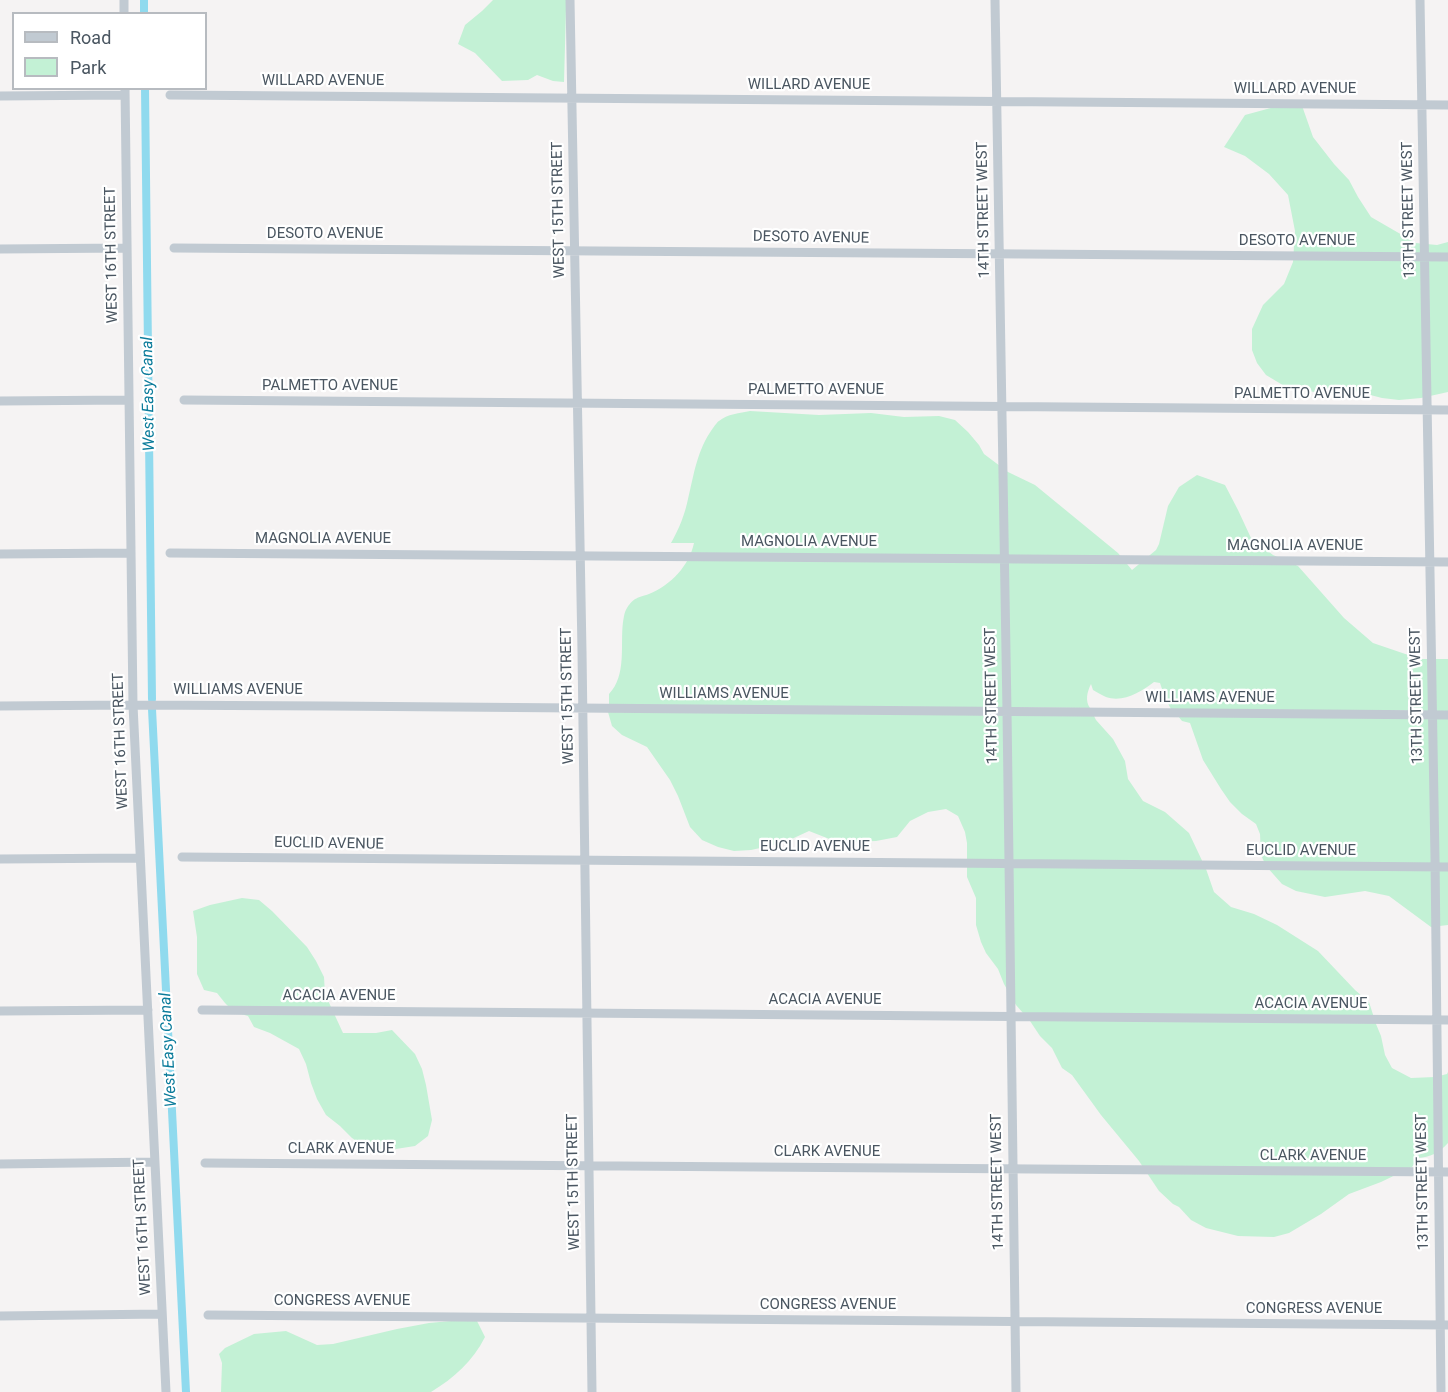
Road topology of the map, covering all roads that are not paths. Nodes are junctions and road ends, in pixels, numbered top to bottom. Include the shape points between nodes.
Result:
1 (570, 0) edge
2 (995, 0) edge
3 (1420, 0) edge
4 (125, 92) edge
5 (170, 95) dead end
6 (0, 96) edge
7 (572, 98) junction
8 (997, 101) junction
9 (1422, 105) junction
10 (1448, 105) edge
11 (128, 248) junction
12 (174, 248) dead end
13 (0, 249) edge
14 (575, 250) junction
15 (999, 254) junction
16 (1424, 257) junction
17 (1448, 257) edge
18 (129, 400) junction
19 (184, 400) dead end
20 (0, 401) edge
21 (577, 403) junction
22 (1002, 406) junction
23 (1427, 410) junction
24 (1448, 410) edge
25 (131, 553) junction
26 (170, 553) dead end
27 (0, 554) edge
28 (580, 555) junction
29 (1005, 559) junction
30 (1430, 562) junction
31 (1448, 562) edge
32 (133, 705) junction
33 (0, 706) edge
34 (583, 708) junction
35 (1007, 711) junction
36 (1432, 715) junction
37 (1448, 715) edge
38 (182, 857) dead end
39 (140, 858) junction
40 (0, 859) edge
41 (585, 860) junction
42 (1010, 863) junction
43 (1435, 867) junction
44 (1448, 867) edge
45 (148, 1010) junction
46 (202, 1010) dead end
47 (0, 1011) edge
48 (587, 1013) junction
49 (1011, 1017) junction
50 (1437, 1020) junction
51 (1448, 1020) edge
52 (155, 1162) junction
53 (205, 1163) dead end
54 (0, 1164) edge
55 (588, 1165) junction
56 (1014, 1169) junction
57 (1443, 1172) edge
58 (162, 1314) junction
59 (208, 1315) dead end
60 (0, 1316) edge
61 (591, 1318) junction
62 (1015, 1322) junction
63 (1444, 1325) edge
64 (166, 1392) edge
65 (592, 1392) edge
66 (1016, 1392) edge
67 (1441, 1392) edge

1 - 7 street, WEST 15TH STREET
2 - 8 street, 14TH STREET WEST
3 - 9 street, 13TH STREET WEST
4 - 6 street
4 - 11 street, WEST 16TH STREET
5 - 7 street, WILLARD AVENUE
7 - 8 street, WILLARD AVENUE
7 - 14 street, WEST 15TH STREET
8 - 9 street, WILLARD AVENUE
8 - 15 street, 14TH STREET WEST
9 - 10 street, WILLARD AVENUE
9 - 16 street, 13TH STREET WEST
11 - 13 street
11 - 18 street, WEST 16TH STREET
12 - 14 street, DESOTO AVENUE
14 - 15 street, DESOTO AVENUE
14 - 21 street, WEST 15TH STREET
15 - 16 street, DESOTO AVENUE
15 - 22 street, 14TH STREET WEST
16 - 17 street, DESOTO AVENUE
16 - 23 street, 13TH STREET WEST
18 - 20 street
18 - 25 street, WEST 16TH STREET
19 - 21 street, PALMETTO AVENUE
21 - 22 street, PALMETTO AVENUE
21 - 28 street, WEST 15TH STREET
22 - 23 street, PALMETTO AVENUE
22 - 29 street, 14TH STREET WEST
23 - 24 street, PALMETTO AVENUE
23 - 30 street, 13TH STREET WEST
25 - 27 street
25 - 32 street, WEST 16TH STREET
26 - 28 street, MAGNOLIA AVENUE
28 - 29 street, MAGNOLIA AVENUE
28 - 34 street, WEST 15TH STREET
29 - 30 street, MAGNOLIA AVENUE
29 - 35 street, 14TH STREET WEST
30 - 31 street, MAGNOLIA AVENUE
30 - 36 street, 13TH STREET WEST
32 - 33 street, WILLIAMS AVENUE
32 - 34 street, WILLIAMS AVENUE
32 - 39 street, WEST 16TH STREET
34 - 35 street, WILLIAMS AVENUE
34 - 41 street, WEST 15TH STREET
35 - 36 street, WILLIAMS AVENUE
35 - 42 street, 14TH STREET WEST
36 - 37 street, WILLIAMS AVENUE
36 - 43 street, 13TH STREET WEST
38 - 41 street, EUCLID AVENUE
39 - 40 street
39 - 45 street, WEST 16TH STREET
41 - 42 street, EUCLID AVENUE
41 - 48 street, WEST 15TH STREET
42 - 43 street, EUCLID AVENUE
42 - 49 street, 14TH STREET WEST
43 - 44 street, EUCLID AVENUE
43 - 50 street, 13TH STREET WEST
45 - 47 street
45 - 52 street, WEST 16TH STREET
46 - 48 street, ACACIA AVENUE
48 - 49 street, ACACIA AVENUE
48 - 55 street, WEST 15TH STREET
49 - 50 street, ACACIA AVENUE
49 - 56 street, 14TH STREET WEST
50 - 51 street, ACACIA AVENUE
50 - 57 street, 13TH STREET WEST
52 - 54 street
52 - 58 street, WEST 16TH STREET
53 - 55 street, CLARK AVENUE
55 - 56 street, CLARK AVENUE
55 - 61 street, WEST 15TH STREET
56 - 57 street, CLARK AVENUE
56 - 62 street, 14TH STREET WEST
57 - 63 street, 13TH STREET WEST
58 - 60 street
58 - 64 street, WEST 16TH STREET
59 - 61 street, CONGRESS AVENUE
61 - 62 street, CONGRESS AVENUE
61 - 65 street, WEST 15TH STREET
62 - 63 street, CONGRESS AVENUE
62 - 66 street, 14TH STREET WEST
63 - 67 street, 13TH STREET WEST

